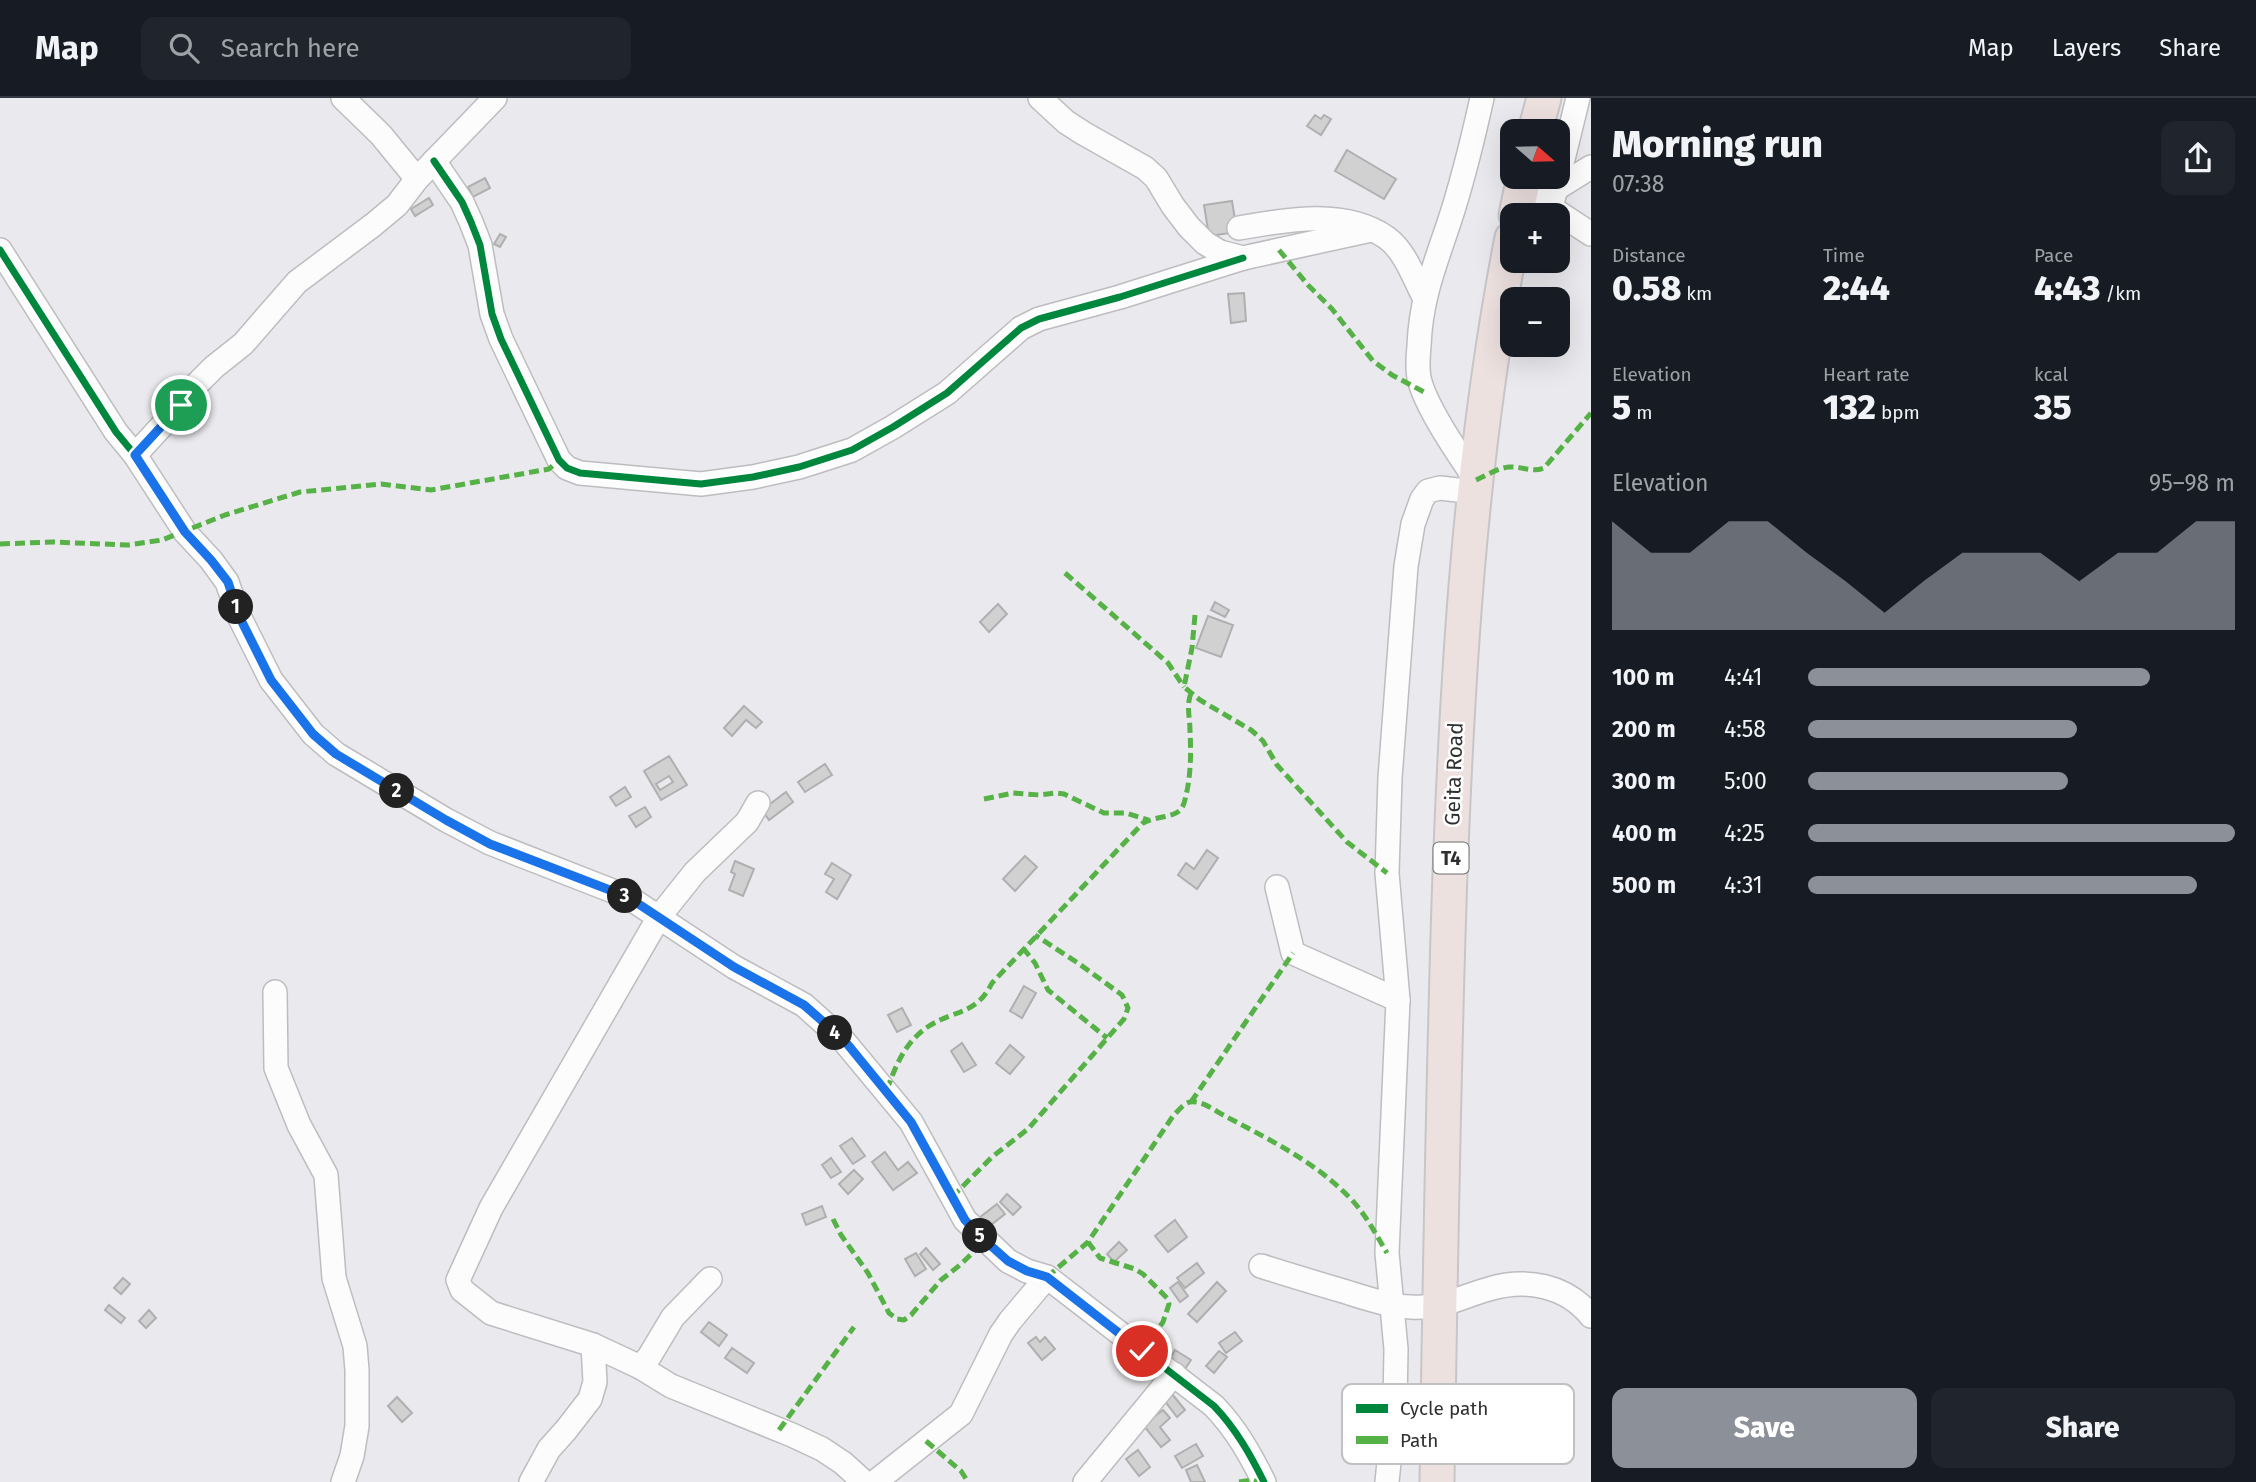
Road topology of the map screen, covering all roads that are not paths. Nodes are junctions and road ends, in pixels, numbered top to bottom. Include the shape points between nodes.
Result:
1 (343, 98) edge
2 (495, 98) edge
3 (1040, 98) edge
4 (1482, 98) edge
5 (1544, 98) edge
6 (1578, 98) edge
7 (1538, 119) edge
8 (434, 161) junction
9 (1591, 167) edge
10 (417, 179) junction
11 (1521, 193) edge
12 (1553, 199) junction
13 (1239, 228) dead end
14 (1371, 230) junction
15 (1591, 234) edge
16 (0, 250) edge
17 (1243, 258) junction
18 (1506, 273) edge
19 (1424, 297) junction
20 (135, 455) junction
21 (1476, 486) junction
22 (758, 803) dead end
23 (1277, 887) dead end
24 (659, 917) junction
25 (275, 992) dead end
26 (1398, 1000) junction
27 (1261, 1266) dead end
28 (1047, 1277) junction
29 (710, 1279) dead end
30 (1391, 1305) junction
31 (1440, 1307) junction
32 (1591, 1316) edge
33 (593, 1345) junction
34 (640, 1367) junction
35 (1174, 1374) junction
36 (1395, 1384) edge
37 (1439, 1384) edge
38 (1389, 1464) edge
39 (1437, 1464) edge
40 (343, 1482) edge
41 (531, 1482) edge
42 (864, 1482) edge
43 (875, 1482) edge
44 (1085, 1482) edge
45 (1264, 1482) edge
46 (1387, 1482) edge
47 (1437, 1482) edge

1 - 10 street
2 - 8 street
3 - 17 street via 1066,122 1145,168 1189,227 1211,248
4 - 19 street
5 - 7 highway
6 - 12 street
8 - 10 street
8 - 17 street via 462,202 480,245 492,314 505,348 559,460 580,473 701,484 799,467 852,450 947,393 1021,328 1039,318 1120,298
9 - 12 street
10 - 20 street via 397,205 297,282
11 - 12 street
12 - 15 street
13 - 14 street via 1326,219
14 - 17 street
14 - 19 street via 1397,248
16 - 20 street
18 - 21 highway, Geita Road / T4
19 - 21 street via 1419,378
20 - 24 street via 185,532 228,582 239,616 271,680 313,734 336,754 490,844 628,897
21 - 26 street via 1428,491 1413,524 1408,555 1387,873
21 - 31 highway, Geita Road / T4 via 1455,737
22 - 24 street via 747,822 702,865
23 - 26 street via 1293,953
24 - 28 street via 744,973 795,999 844,1040 911,1122 965,1220 1008,1261
24 - 33 street via 491,1208 458,1280 462,1290 491,1312
25 - 40 street via 276,1068 326,1175 334,1278 355,1346 357,1426
26 - 30 street via 1387,1253
27 - 30 street
28 - 35 street
28 - 43 street via 1001,1334 961,1414
29 - 34 street via 673,1317
30 - 31 street
30 - 36 street
31 - 32 street via 1492,1288 1531,1284 1569,1295
31 - 37 highway, Geita Road / T4
33 - 34 street
33 - 41 street via 595,1382 590,1399 549,1449
34 - 42 street via 671,1386 822,1449
35 - 44 street
35 - 45 street via 1230,1423
38 - 46 street
39 - 47 highway, Geita Road / T4

